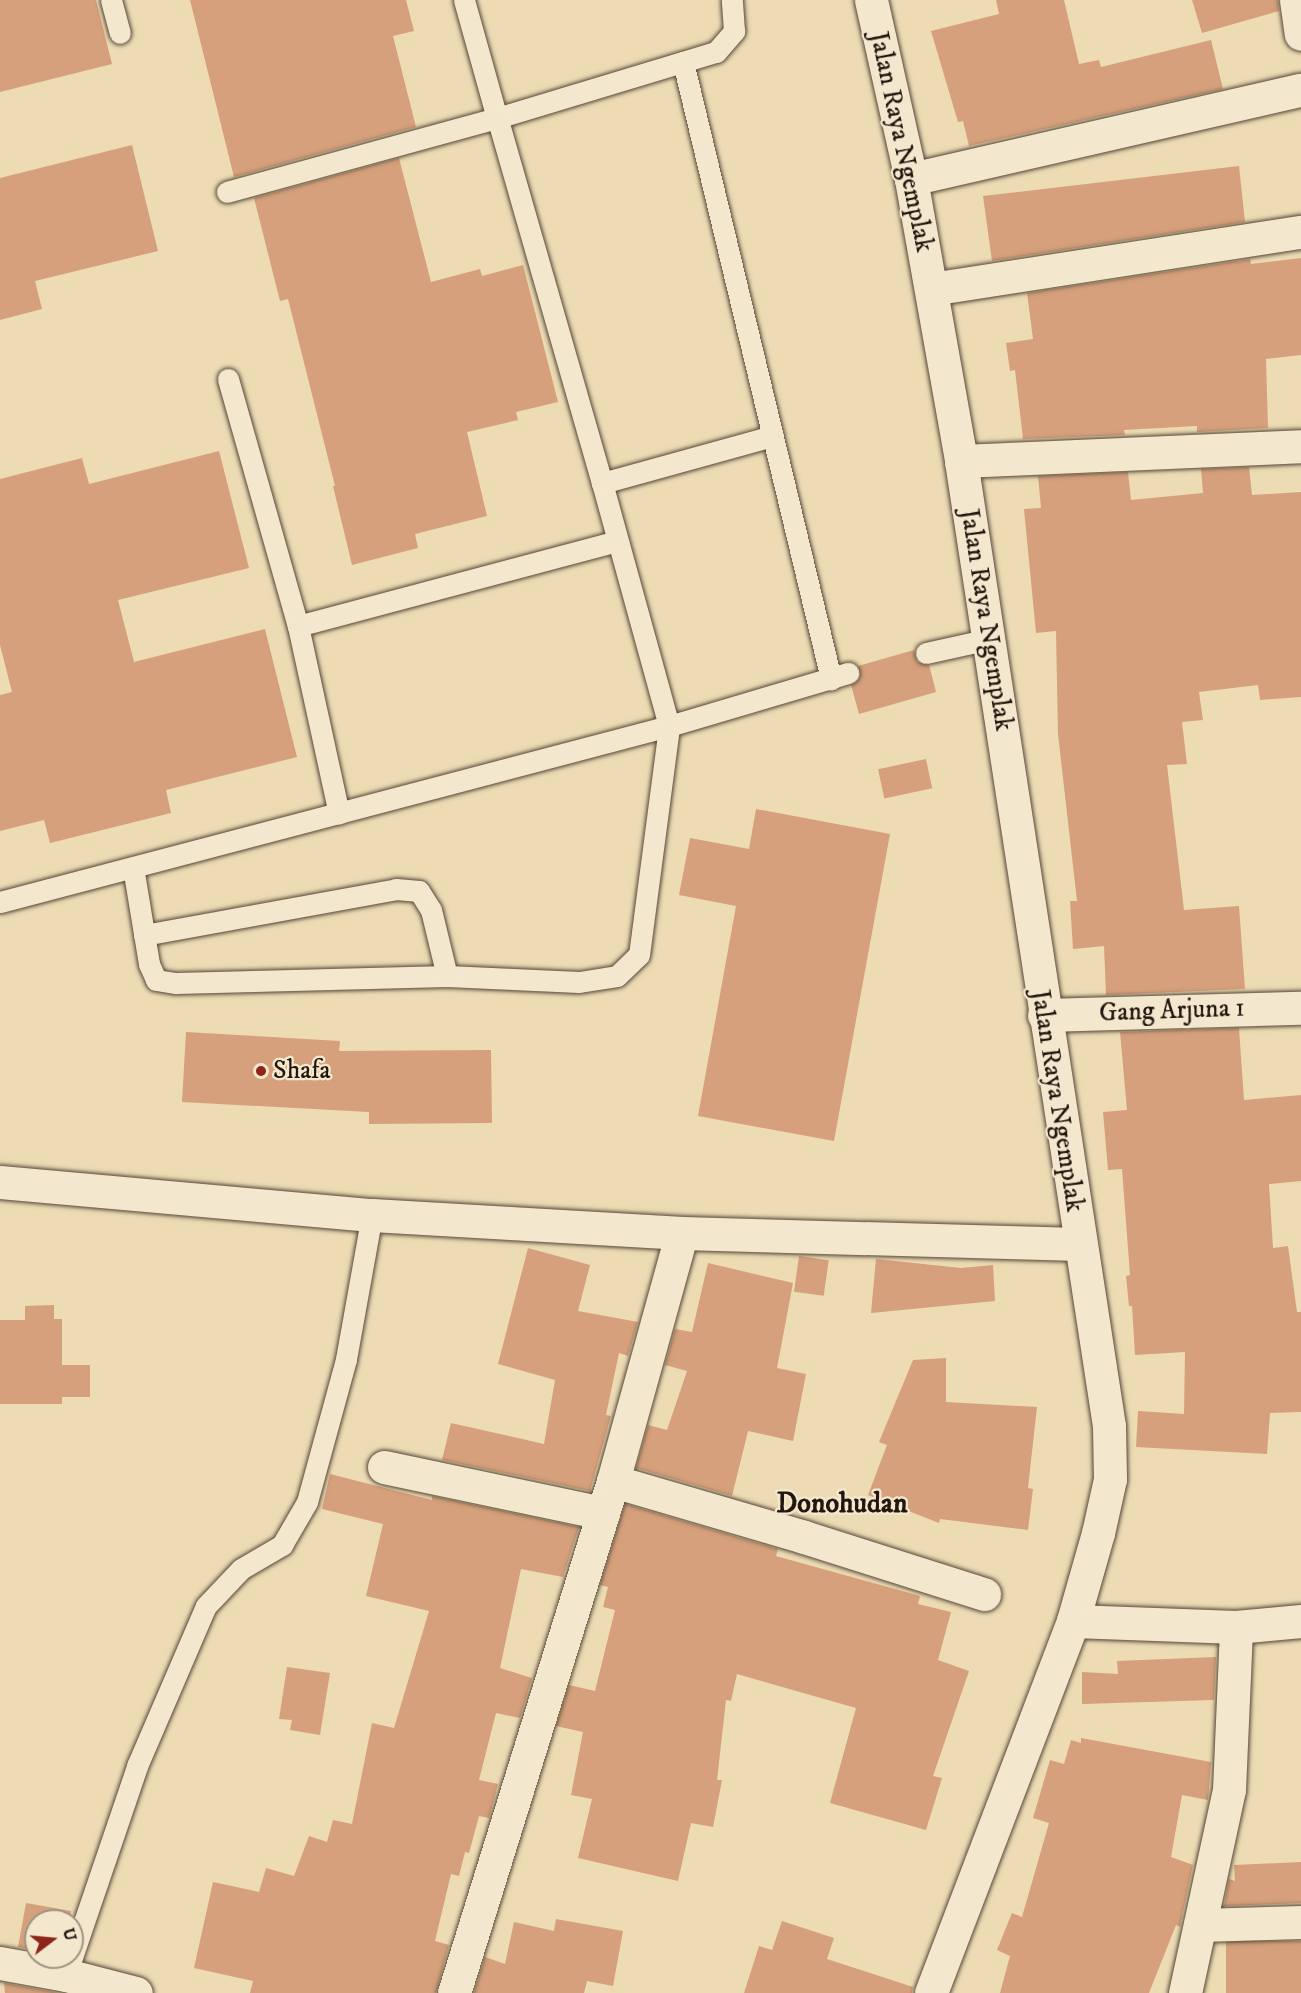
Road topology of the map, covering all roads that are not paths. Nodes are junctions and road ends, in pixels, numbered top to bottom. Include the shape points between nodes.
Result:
1 (111, 0) edge
2 (464, 0) edge
3 (732, 0) edge
4 (871, 0) edge
5 (1296, 0) edge
6 (120, 33) dead end
7 (1301, 34) edge
8 (683, 62) junction
9 (1301, 90) edge
10 (497, 118) junction
11 (911, 179) junction
12 (227, 192) dead end
13 (1301, 232) edge
14 (930, 289) junction
15 (228, 379) dead end
16 (773, 436) junction
17 (1301, 446) edge
18 (961, 461) junction
19 (602, 483) junction
20 (617, 542) junction
21 (298, 626) junction
22 (989, 639) junction
23 (926, 653) dead end
24 (669, 726) junction
25 (339, 814) junction
26 (134, 867) junction
27 (0, 902) edge
28 (144, 935) junction
29 (447, 976) junction
30 (1301, 1008) edge
31 (1044, 1015) junction
32 (0, 1182) edge
33 (372, 1215) junction
34 (682, 1233) junction
35 (1079, 1244) junction
36 (384, 1467) dead end
37 (613, 1481) junction
38 (603, 1513) junction
39 (984, 1594) dead end
40 (1073, 1621) junction
41 (1301, 1621) edge
42 (1236, 1627) junction
43 (1301, 1922) edge
44 (1200, 1925) junction
45 (0, 1963) edge
46 (66, 1975) junction
47 (136, 1993) edge
48 (454, 1993) edge
49 (931, 1993) edge
50 (1185, 1993) edge

1 - 6 lane
2 - 10 lane
3 - 8 lane via 734,31 716,51
4 - 11 street, Jalan Raya Ngemplak
5 - 7 street
8 - 10 lane
8 - 16 lane
9 - 11 street
10 - 12 lane
10 - 19 lane
11 - 14 street, Jalan Raya Ngemplak
13 - 14 street
14 - 18 street, Jalan Raya Ngemplak
15 - 21 lane
16 - 19 lane
16 - 24 lane via 839,676
17 - 18 street
18 - 22 street, Jalan Raya Ngemplak
19 - 20 lane
20 - 21 lane
20 - 24 lane
21 - 25 lane
22 - 23 lane
22 - 31 street, Jalan Raya Ngemplak
24 - 25 lane
24 - 29 lane via 639,956 617,976 579,982
25 - 26 lane
26 - 27 lane
26 - 28 lane
28 - 29 lane via 156,980 176,983
28 - 29 lane via 396,889 419,891 431,910
30 - 31 street, Gang Arjuna 1
31 - 35 street, Jalan Raya Ngemplak
32 - 33 street
33 - 34 street
33 - 46 lane via 346,1359 307,1502 282,1545 240,1569 206,1606 136,1766
34 - 35 street
34 - 37 street
35 - 40 street, Jalan Raya Ngemplak via 1109,1426 1110,1479
36 - 38 street
37 - 38 street
37 - 39 street
38 - 48 street
40 - 42 street
40 - 49 street, Jalan Raya Ngemplak
41 - 42 street
42 - 44 street via 1229,1790
43 - 44 street
44 - 50 street
45 - 46 street
46 - 47 street

